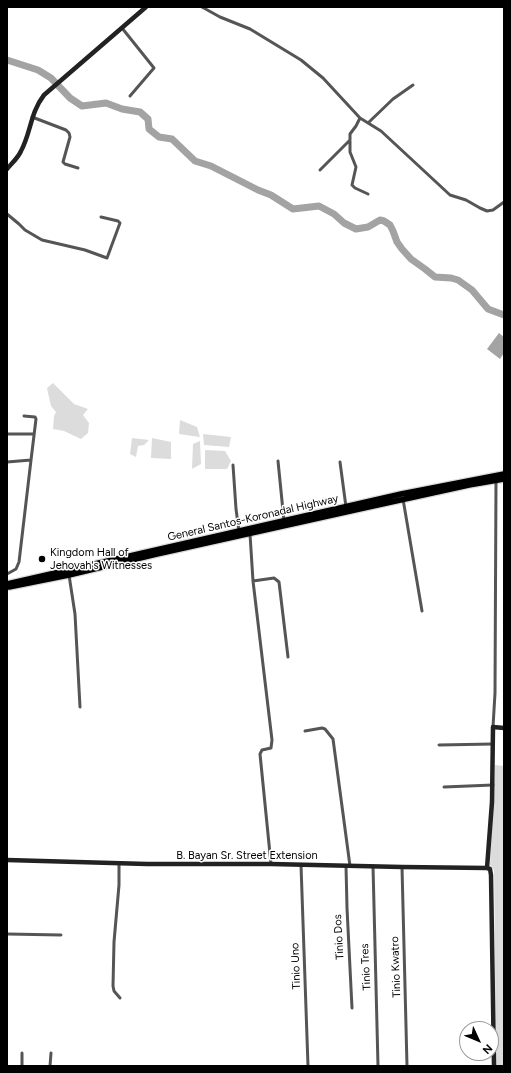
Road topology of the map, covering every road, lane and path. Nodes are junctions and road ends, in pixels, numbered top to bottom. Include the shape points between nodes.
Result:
1 (146, 7) edge
2 (202, 7) edge
3 (122, 28) junction
4 (413, 85) dead end
5 (130, 96) dead end
6 (32, 117) junction
7 (360, 118) junction
8 (368, 123) junction
9 (350, 140) junction
10 (78, 168) dead end
11 (7, 169) edge
12 (320, 170) dead end
13 (368, 194) dead end
14 (504, 202) edge
15 (7, 214) edge
16 (101, 217) dead end
17 (24, 416) dead end
18 (7, 434) edge
19 (34, 434) junction
20 (31, 460) junction
21 (278, 461) dead end
22 (7, 462) edge
23 (340, 462) dead end
24 (233, 465) dead end
25 (504, 474) edge
26 (504, 479) edge
27 (496, 480) junction
28 (469, 483) junction
29 (403, 500) junction
30 (346, 507) junction
31 (284, 521) junction
32 (249, 531) junction
33 (240, 533) junction
34 (7, 574) edge
35 (69, 575) junction
36 (253, 581) junction
37 (7, 584) edge
38 (7, 587) edge
39 (422, 611) dead end
40 (288, 657) dead end
41 (80, 707) dead end
42 (493, 727) junction
43 (504, 728) edge
44 (305, 731) dead end
45 (493, 744) junction
46 (439, 746) dead end
47 (493, 785) junction
48 (444, 787) dead end
49 (7, 860) edge
50 (119, 863) junction
51 (271, 864) junction
52 (301, 865) junction
53 (348, 866) junction
54 (373, 866) junction
55 (402, 867) junction
56 (487, 868) junction
57 (7, 934) edge
58 (61, 935) dead end
59 (120, 998) dead end
60 (352, 1008) dead end
61 (22, 1053) dead end
62 (51, 1053) dead end
63 (22, 1066) edge
64 (50, 1066) edge
65 (308, 1066) edge
66 (378, 1066) edge
67 (407, 1066) edge
68 (494, 1066) edge

1 - 3 street
2 - 7 street via 250,29 301,60 323,78
3 - 5 street via 154,68
3 - 6 street via 53,87 41,99
4 - 8 street via 393,99
6 - 10 street via 69,133 63,162
6 - 11 street via 21,151
7 - 8 street
7 - 9 street via 350,134
8 - 14 street via 381,131 450,195 487,211
9 - 12 street
9 - 13 street via 350,152 356,167 352,185
15 - 16 street via 25,230 42,240 107,258 120,223
17 - 19 street via 36,418
18 - 19 street
19 - 20 street
20 - 22 street
20 - 34 street via 19,562 16,569
21 - 31 street
23 - 30 street
24 - 33 street
25 - 28 highway, General Santos-Koronadal Highway
26 - 27 highway, General Santos-Koronadal Highway
27 - 28 highway, General Santos-Koronadal Highway
27 - 42 street
28 - 29 highway, General Santos-Koronadal Highway
28 - 30 highway, General Santos-Koronadal Highway
29 - 32 highway, General Santos-Koronadal Highway
29 - 39 street
30 - 31 highway, General Santos-Koronadal Highway
31 - 32 highway, General Santos-Koronadal Highway
32 - 33 highway, General Santos-Koronadal Highway
32 - 36 street
33 - 35 highway, General Santos-Koronadal Highway
33 - 37 highway, General Santos-Koronadal Highway
35 - 38 highway, General Santos-Koronadal Highway
35 - 41 street via 75,614
36 - 40 street via 274,578 279,582
36 - 51 street via 272,740 271,748 262,750 260,754
42 - 43 street
42 - 45 street
44 - 53 street, Tinio Dos via 322,728 333,739
45 - 46 street
45 - 47 street
47 - 48 street
47 - 56 street
49 - 50 street, B. Bayan Sr. Street Extension
50 - 51 street, B. Bayan Sr. Street Extension
50 - 59 street via 113,986
51 - 52 street, B. Bayan Sr. Street Extension
52 - 53 street, B. Bayan Sr. Street Extension
52 - 65 street, Tinio Uno
53 - 54 street, B. Bayan Sr. Street Extension
53 - 60 street, Tinio Dos via 347,908
54 - 55 street, B. Bayan Sr. Street Extension
54 - 66 street, Tinio Tres
55 - 56 street, B. Bayan Sr. Street Extension
55 - 67 street, Tinio Kwatro
56 - 68 street via 490,869 491,875
57 - 58 street
61 - 63 street
62 - 64 street

